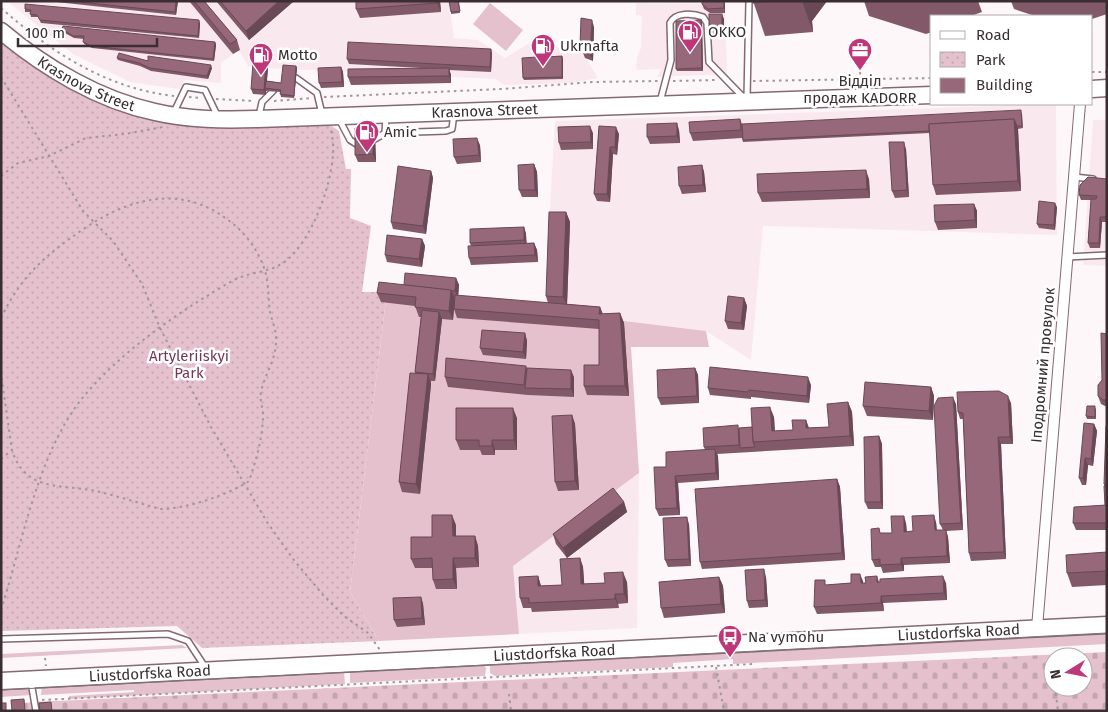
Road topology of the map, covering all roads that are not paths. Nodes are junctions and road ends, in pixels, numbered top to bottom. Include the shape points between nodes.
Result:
1 (749, 1) edge
2 (1, 31) edge
3 (680, 62) edge
4 (699, 62) edge
5 (709, 62) junction
6 (670, 63) junction
7 (296, 78) edge
8 (1107, 88) edge
9 (1093, 89) edge
10 (273, 91) edge
11 (930, 95) edge
12 (747, 101) junction
13 (660, 104) junction
14 (1080, 105) edge
15 (454, 112) junction
16 (386, 114) junction
17 (219, 119) junction
18 (258, 119) junction
19 (331, 120) junction
20 (169, 121) junction
21 (386, 133) junction
22 (375, 139) edge
23 (358, 144) edge
24 (1073, 176) junction
25 (1098, 179) edge
26 (1107, 255) edge
27 (1067, 257) junction
28 (1107, 625) edge
29 (1037, 628) junction
30 (1, 639) edge
31 (207, 669) junction
32 (31, 679) junction
33 (1, 681) edge
34 (36, 711) edge

1 - 12 lane
2 - 20 main road, Krasnova Street via 79,84 154,112
3 - 6 lane
4 - 5 lane
5 - 6 lane via 707,23 697,15 672,18
5 - 12 lane
6 - 13 lane
7 - 19 lane via 317,94
8 - 9 main road
10 - 18 lane via 262,102
11 - 12 main road, Krasnova Street
12 - 13 main road, Krasnova Street
13 - 15 main road, Krasnova Street
14 - 24 street, Іподромний провулок
15 - 16 main road, Krasnova Street
15 - 21 lane via 452,129 446,131
16 - 19 main road, Krasnova Street
16 - 21 lane
17 - 18 main road, Krasnova Street
17 - 20 main road, Krasnova Street
17 - 20 lane via 205,90 186,87
18 - 19 main road, Krasnova Street
19 - 23 lane
21 - 22 lane
24 - 25 lane
24 - 27 street, Іподромний провулок
26 - 27 lane
27 - 29 street, Іподромний провулок
28 - 29 main road, Liustdorfska Road
29 - 31 main road, Liustdorfska Road
30 - 31 lane via 168,634 188,641
31 - 32 main road, Liustdorfska Road
32 - 33 main road, Liustdorfska Road
32 - 34 lane

